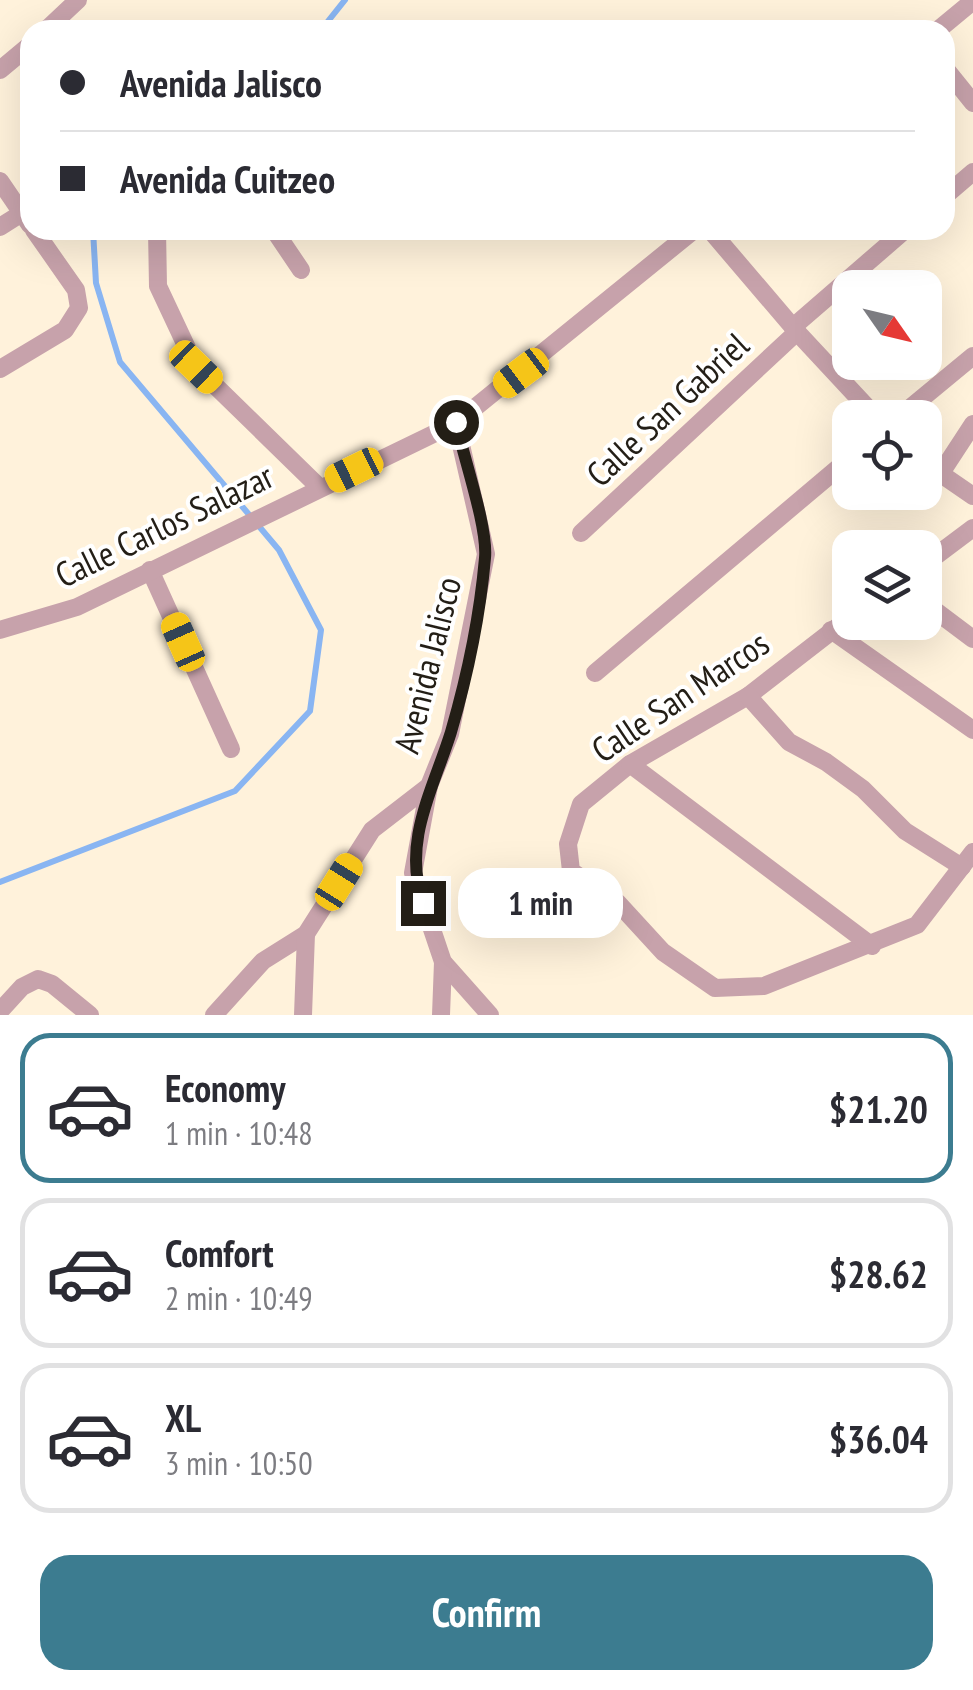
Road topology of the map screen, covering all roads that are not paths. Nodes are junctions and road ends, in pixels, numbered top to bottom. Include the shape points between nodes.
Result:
1 (973, 0) edge
2 (76, 1) edge
3 (56, 20) edge
4 (950, 20) edge
5 (20, 53) edge
6 (0, 70) edge
7 (955, 81) edge
8 (973, 104) edge
9 (0, 181) edge
10 (20, 210) edge
11 (41, 240) edge
12 (157, 240) edge
13 (281, 240) edge
14 (682, 240) edge
15 (718, 240) edge
16 (895, 240) edge
17 (301, 270) dead end
18 (795, 330) junction
19 (973, 356) edge
20 (0, 369) edge
21 (860, 400) edge
22 (920, 400) edge
23 (456, 422) junction
24 (973, 424) edge
25 (942, 459) edge
26 (832, 473) edge
27 (942, 476) edge
28 (320, 487) junction
29 (973, 496) edge
30 (973, 528) edge
31 (581, 533) dead end
32 (942, 551) edge
33 (150, 570) junction
34 (942, 616) edge
35 (0, 630) edge
36 (831, 630) joint
37 (973, 639) edge
38 (594, 673) dead end
39 (748, 696) junction
40 (973, 730) edge
41 (231, 749) dead end
42 (630, 764) junction
43 (429, 786) junction
44 (967, 860) edge
45 (306, 934) junction
46 (872, 946) junction
47 (443, 962) junction
48 (0, 1012) edge
49 (90, 1015) edge
50 (214, 1015) edge
51 (303, 1015) edge
52 (441, 1015) edge
53 (490, 1015) edge

1 - 4 street
2 - 3 street
5 - 6 street
7 - 8 street
9 - 10 street
11 - 20 street via 76,290 80,308 66,330
12 - 28 street via 158,286 196,367
13 - 17 street
14 - 23 street, Calle Carlos Salazar
15 - 18 street
16 - 18 street, Calle San Gabriel
18 - 21 street
18 - 31 street, Calle San Gabriel
19 - 22 street
23 - 28 street, Calle Carlos Salazar
23 - 43 street, Avenida Jalisco via 486,554 450,734
24 - 25 street
26 - 38 street
27 - 29 street
28 - 33 street, Calle Carlos Salazar
30 - 32 street
33 - 35 street, Calle Carlos Salazar via 77,607
33 - 41 street
34 - 37 street
36 - 39 street, Calle San Marcos
36 - 40 street
39 - 42 street, Calle San Marcos
39 - 44 street via 789,742 838,771 905,831
42 - 46 street
42 - 46 street, Calle San Marcos via 581,804 568,844 571,871 618,903 663,952 714,988 764,986
43 - 45 street, Avenida Jalisco via 372,830
43 - 47 street via 413,873
44 - 46 street via 916,924
45 - 50 street, Avenida Jalisco via 263,961
45 - 51 street
47 - 52 street
47 - 53 street
48 - 49 street via 38,979

